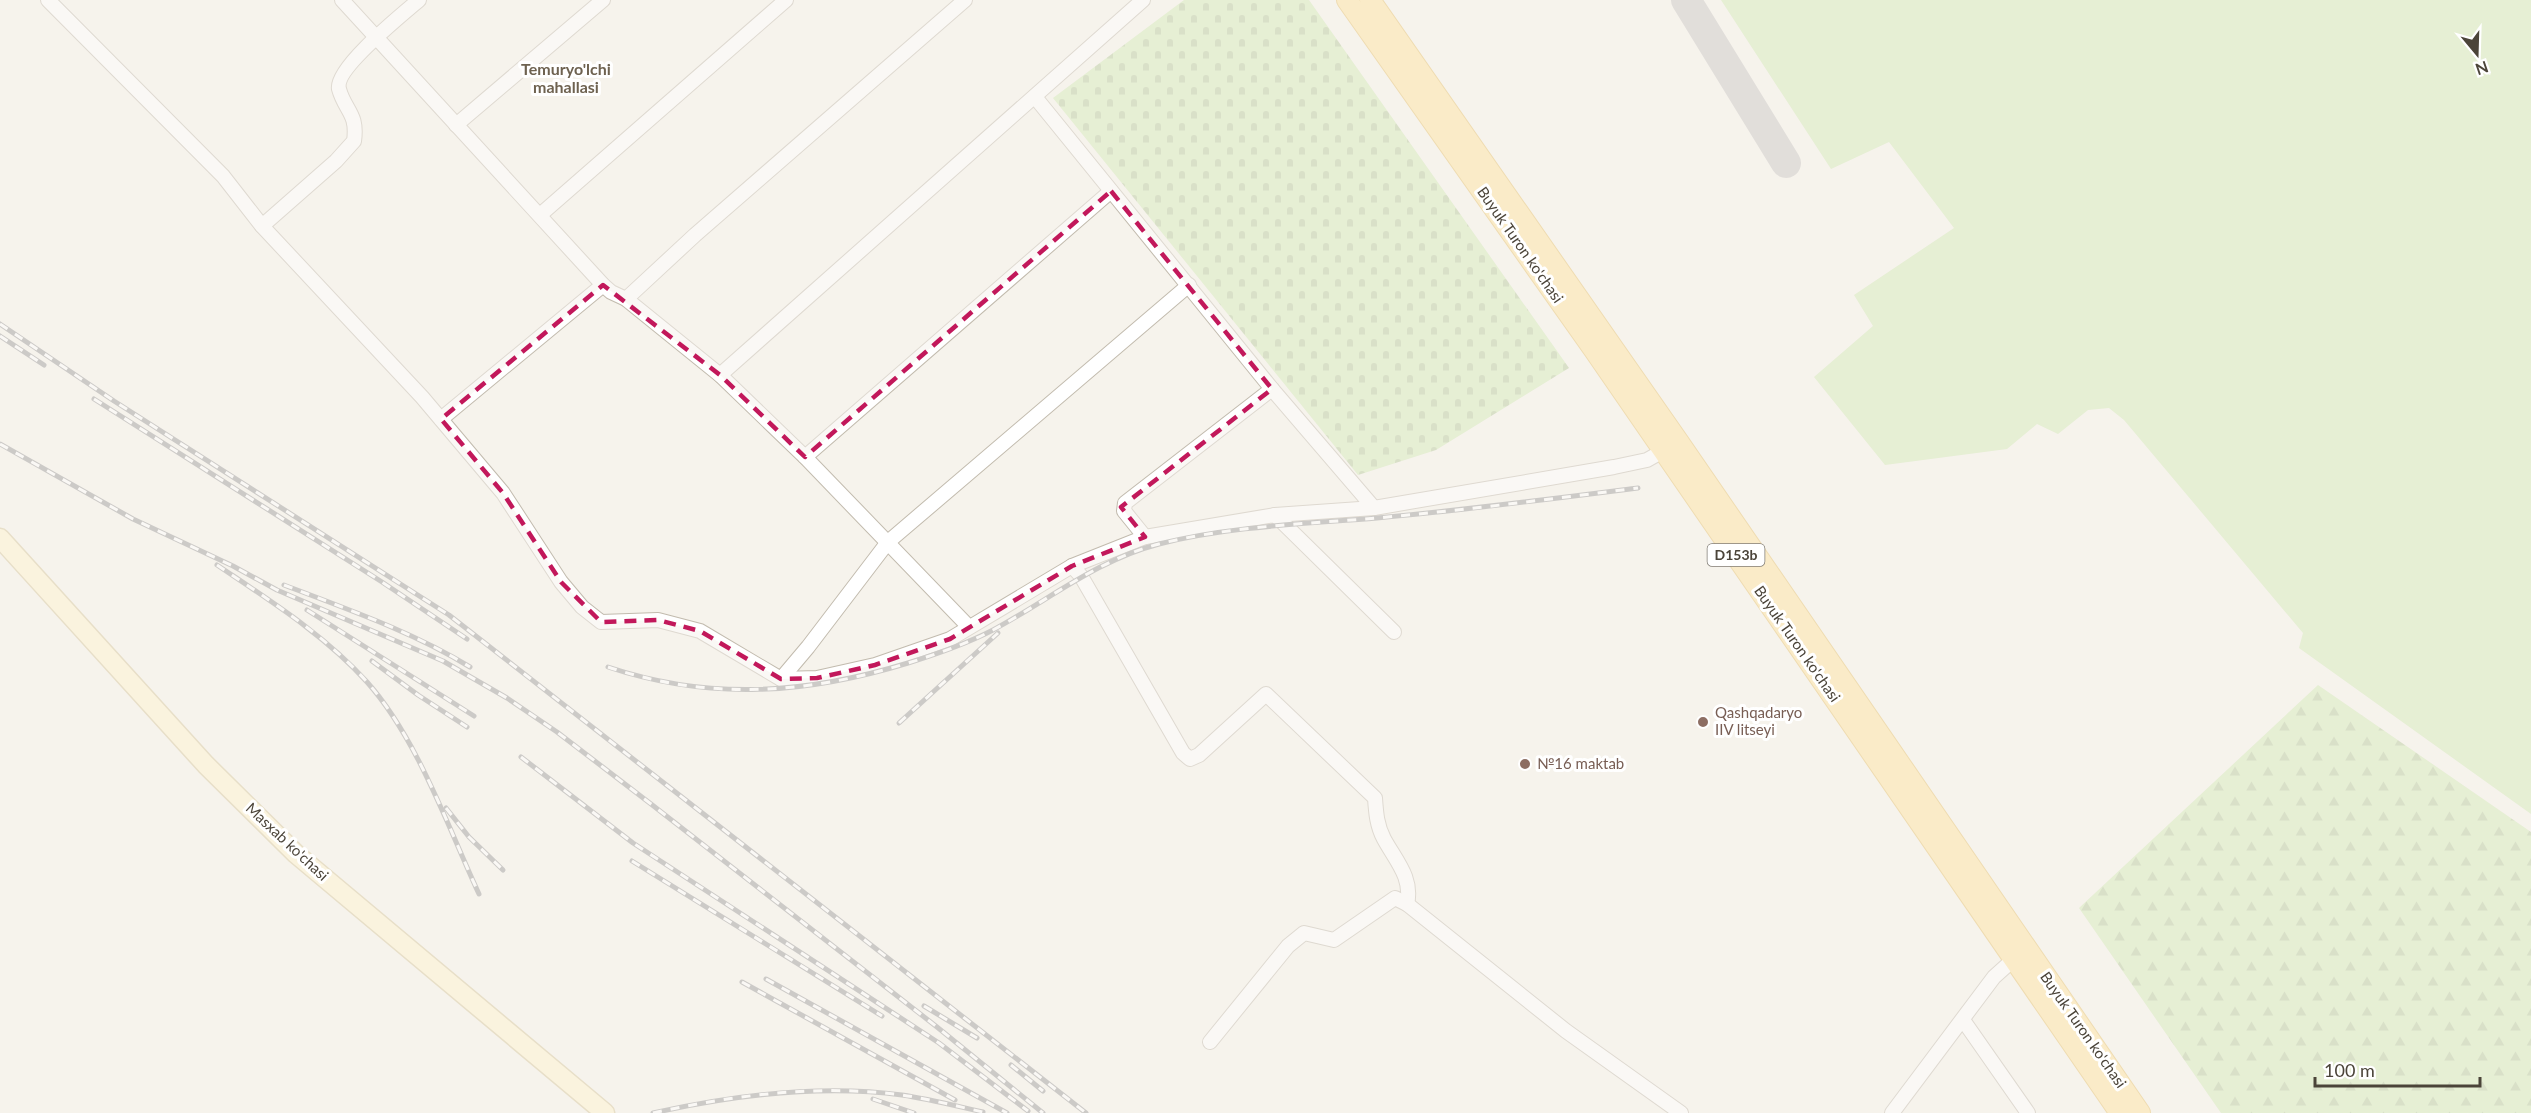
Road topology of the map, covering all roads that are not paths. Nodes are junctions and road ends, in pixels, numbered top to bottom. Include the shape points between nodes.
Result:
1 (48, 0) edge
2 (342, 0) edge
3 (419, 0) edge
4 (603, 0) edge
5 (786, 0) edge
6 (1143, 0) edge
7 (1347, 0) edge
8 (1370, 0) edge
9 (961, 1) edge
10 (376, 37) junction
11 (1035, 97) junction
12 (456, 125) junction
13 (1112, 191) junction
14 (540, 215) junction
15 (262, 226) junction
16 (603, 285) junction
17 (1189, 285) junction
18 (626, 299) junction
19 (720, 375) junction
20 (1272, 389) junction
21 (441, 419) junction
22 (1671, 446) junction
23 (805, 457) junction
24 (1374, 508) junction
25 (1275, 515) junction
26 (1145, 537) junction
27 (0, 538) edge
28 (888, 542) junction
29 (1072, 566) junction
30 (969, 627) junction
31 (1394, 632) dead end
32 (780, 679) junction
33 (1407, 904) junction
34 (2014, 959) junction
35 (1963, 1020) junction
36 (1210, 1042) dead end
37 (605, 1113) edge
38 (1681, 1113) edge
39 (1892, 1113) edge
40 (2028, 1113) edge
41 (2120, 1113) edge
42 (2140, 1113) edge

1 - 15 street via 223,176
2 - 10 street
3 - 10 street
4 - 12 street
5 - 14 street
6 - 11 street
7 - 22 main road, Buyuk Turon ko'chasi / D153b
8 - 22 main road, Buyuk Turon ko'chasi / D153b
9 - 18 street
10 - 12 street
10 - 15 street via 340,77 338,87 354,118 354,141
11 - 13 street
11 - 19 street
12 - 14 street
13 - 17 street
13 - 23 street
14 - 16 street
15 - 21 street
16 - 18 street
16 - 21 street
17 - 20 street
17 - 28 street
18 - 19 street
19 - 23 street
20 - 24 street
20 - 26 street via 1125,503 1124,511
21 - 32 street via 503,493 561,582 601,622 658,620 700,631
22 - 24 street via 1636,463
22 - 34 main road, Buyuk Turon ko'chasi / D153b
22 - 42 main road, Buyuk Turon ko'chasi / D153b
23 - 28 street
24 - 25 street
25 - 26 street
25 - 31 street
26 - 29 street
27 - 37 main road, Masxab ko'chasi via 206,765 296,854
28 - 30 street
28 - 32 street
29 - 30 street
29 - 33 street via 1183,753 1190,759 1199,755 1266,694 1375,798 1383,838 1407,879
30 - 32 street via 950,639 875,664 817,678
33 - 36 street via 1395,898 1334,940 1304,933 1288,946
33 - 38 street via 1566,1031
34 - 35 street via 1994,977
34 - 41 main road, Buyuk Turon ko'chasi / D153b
35 - 39 street
35 - 40 street

